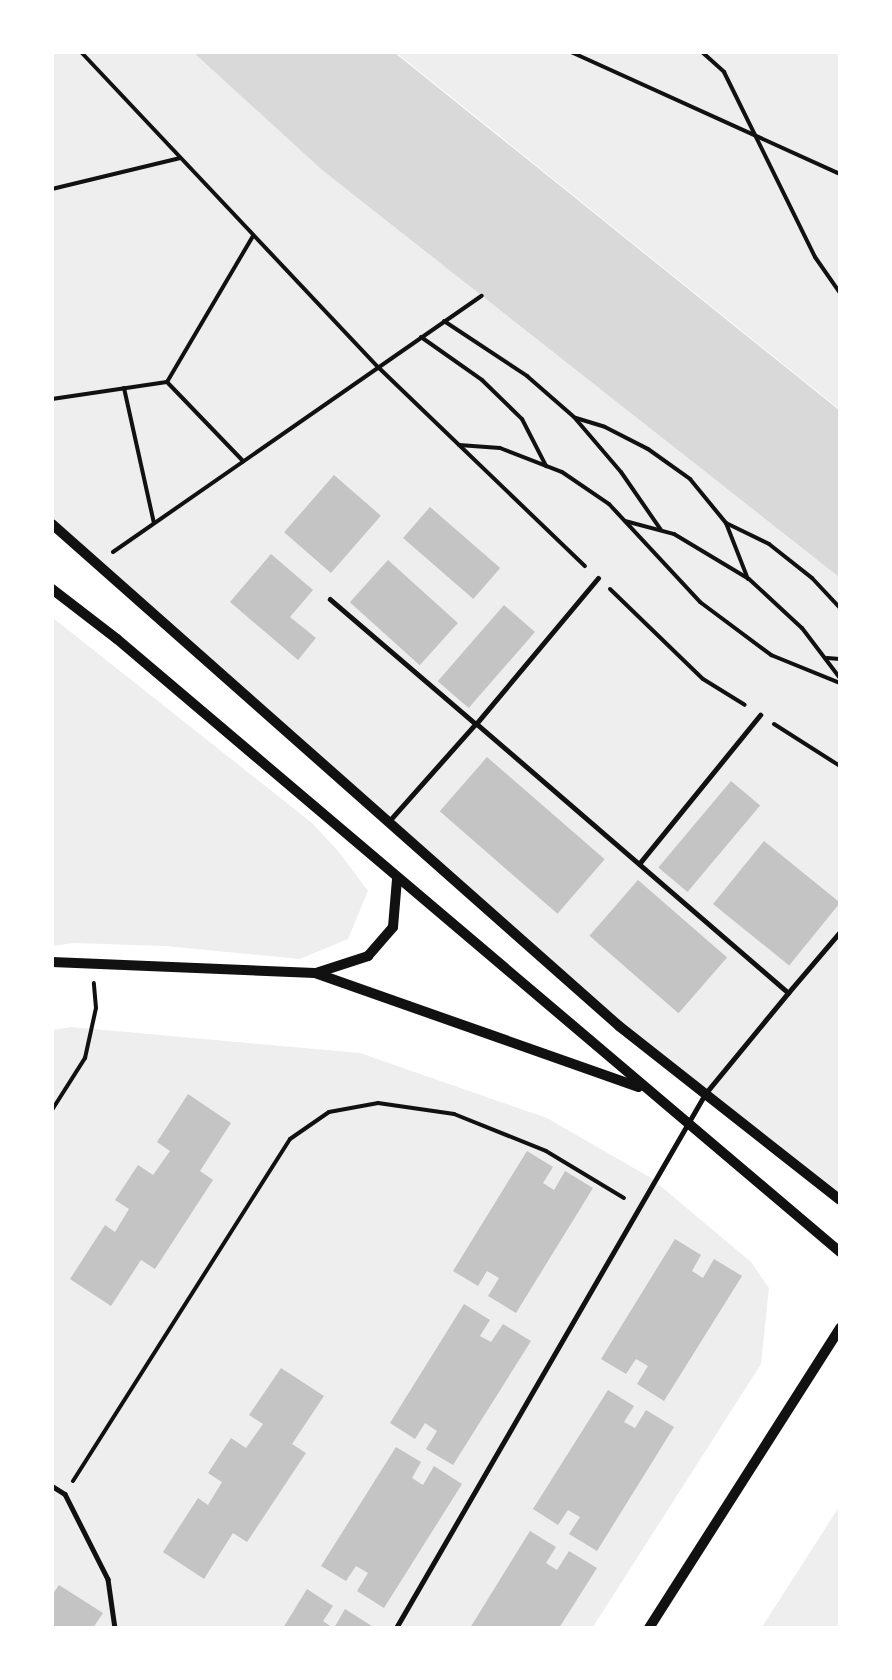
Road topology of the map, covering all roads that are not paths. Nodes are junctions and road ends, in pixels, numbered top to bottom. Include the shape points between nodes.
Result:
1 (52, 524) edge
2 (598, 578) road end
3 (52, 589) edge
4 (330, 599) dead end
5 (760, 715) road end
6 (476, 723) junction
7 (388, 823) junction
8 (639, 864) junction
9 (397, 879) junction
10 (840, 932) edge
11 (52, 962) edge
12 (315, 973) junction
13 (788, 993) junction
14 (646, 1090) junction
15 (705, 1094) junction
16 (686, 1125) junction
17 (840, 1200) edge
18 (840, 1252) edge
19 (840, 1328) edge
20 (52, 1486) edge
21 (115, 1628) edge
22 (396, 1628) edge
23 (649, 1628) edge

1 - 7 street
2 - 6 lane
3 - 9 street
4 - 6 lane
5 - 8 lane
6 - 7 lane
6 - 8 lane
7 - 15 street via 615,1023
8 - 13 lane
9 - 12 street via 393,927 368,957
9 - 14 street
10 - 13 lane
11 - 12 street
12 - 14 street
13 - 15 lane
14 - 16 street
15 - 16 lane
15 - 17 street
16 - 18 street
16 - 22 lane
19 - 23 street
20 - 21 lane via 65,1494 108,1579

